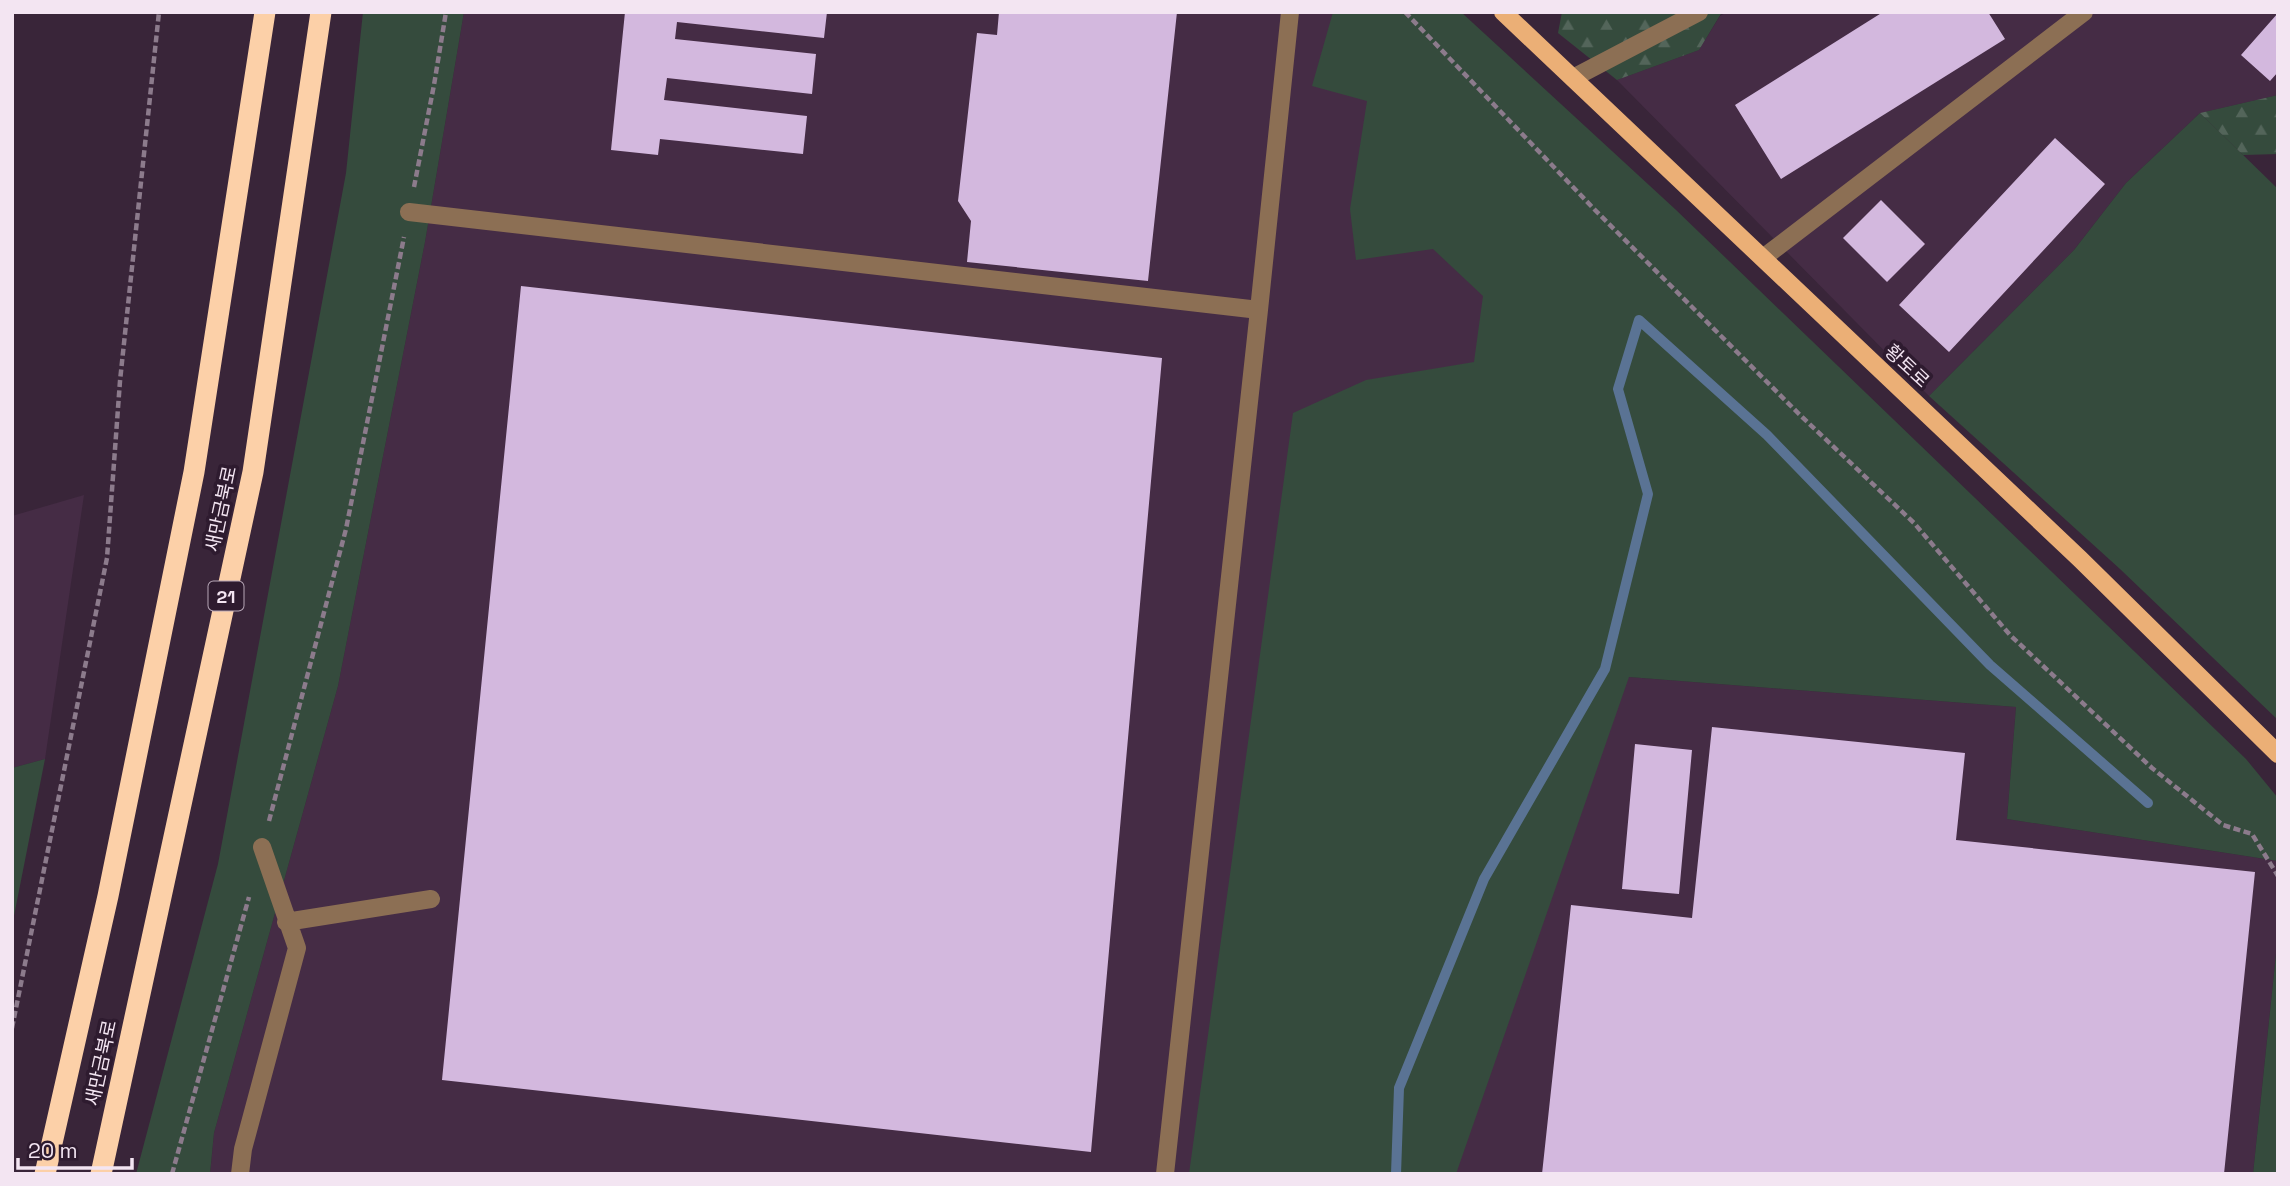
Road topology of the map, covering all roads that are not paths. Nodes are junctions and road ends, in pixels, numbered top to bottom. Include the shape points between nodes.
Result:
1 (265, 12) edge
2 (321, 12) edge
3 (1290, 12) edge
4 (1503, 12) edge
5 (1699, 12) edge
6 (2084, 12) edge
7 (1573, 78) junction
8 (409, 212) road end
9 (1763, 258) junction
10 (1259, 310) junction
11 (2278, 754) edge
12 (262, 847) road end
13 (431, 899) dead end
14 (286, 922) junction
15 (45, 1174) edge
16 (101, 1174) edge
17 (240, 1174) edge
18 (1165, 1174) edge

1 - 15 highway, 새만금북로 via 194,472 108,896
2 - 16 highway, 새만금북로 / 21 via 253,472
3 - 10 lane
4 - 7 main road, 황토로
5 - 7 lane
6 - 9 lane
7 - 9 main road, 황토로
8 - 10 lane
9 - 11 main road, 황토로
10 - 18 lane
12 - 14 lane
13 - 14 lane
14 - 17 lane via 297,948

